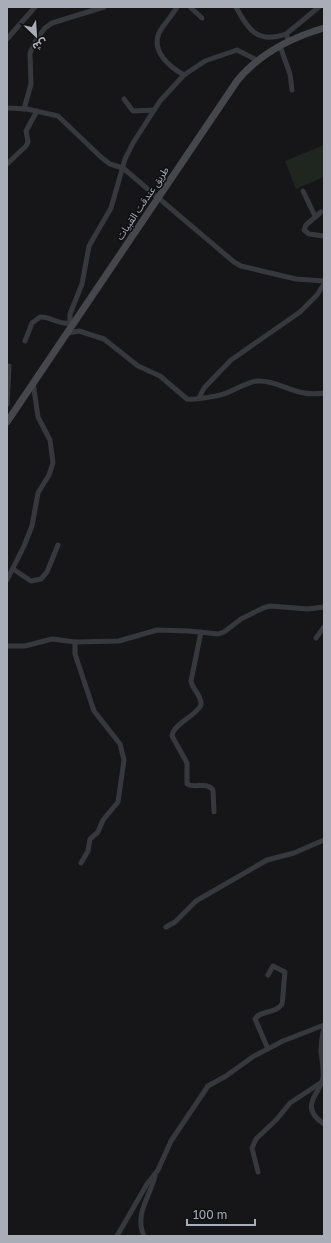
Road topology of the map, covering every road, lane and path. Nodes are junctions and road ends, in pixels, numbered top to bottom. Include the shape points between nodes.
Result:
1 (35, 7) edge
2 (104, 7) edge
3 (176, 7) edge
4 (190, 7) edge
5 (236, 7) edge
6 (320, 7) edge
7 (202, 18) dead end
8 (324, 28) edge
9 (286, 34) junction
10 (7, 39) edge
11 (289, 41) junction
12 (280, 46) junction
13 (257, 60) junction
14 (184, 75) junction
15 (292, 90) dead end
16 (124, 99) dead end
17 (7, 108) edge
18 (24, 109) junction
19 (154, 110) junction
20 (37, 111) junction
21 (7, 164) edge
22 (123, 168) junction
23 (303, 191) dead end
24 (158, 198) junction
25 (321, 212) dead end
26 (315, 216) junction
27 (324, 236) edge
28 (324, 281) edge
29 (324, 284) edge
30 (69, 328) junction
31 (25, 341) dead end
32 (8, 366) dead end
33 (33, 382) junction
34 (324, 393) edge
35 (199, 398) junction
36 (7, 404) edge
37 (7, 422) edge
38 (58, 545) dead end
39 (13, 569) junction
40 (7, 580) edge
41 (324, 607) edge
42 (324, 627) edge
43 (201, 632) junction
44 (316, 638) dead end
45 (75, 642) junction
46 (7, 646) edge
47 (214, 812) dead end
48 (324, 840) edge
49 (81, 863) dead end
50 (166, 927) dead end
51 (268, 975) dead end
52 (324, 1026) edge
53 (268, 1049) junction
54 (322, 1082) junction
55 (324, 1124) edge
56 (258, 1172) dead end
57 (155, 1175) junction
58 (116, 1236) edge
59 (144, 1236) edge

1 - 10 street
2 - 18 street via 52,23 45,28 30,53 31,84
3 - 14 street via 160,31 158,40 165,61
4 - 7 street
5 - 9 street via 246,25 259,35 273,37
6 - 9 street
8 - 11 main road, طريق عندقت القبيات
9 - 11 street
11 - 12 main road, طريق عندقت القبيات
12 - 13 main road, طريق عندقت القبيات
12 - 15 street via 290,74
13 - 14 street via 243,52 231,51 205,61
13 - 24 main road, طريق عندقت القبيات via 230,90
14 - 19 street
16 - 19 street via 133,111
17 - 18 street
18 - 20 street
19 - 22 street via 127,153
20 - 21 street via 26,131 28,142
20 - 22 street via 58,116 102,158
22 - 24 street
22 - 30 street via 111,208 89,246 82,284 70,314
23 - 26 street
24 - 28 street via 241,266 296,279
24 - 30 main road, طريق عندقت القبيات
25 - 26 street
26 - 27 street via 304,230 309,234
29 - 35 street via 300,312 231,360 207,384
30 - 31 street via 63,323 40,317 32,324
30 - 33 main road, طريق عندقت القبيات
30 - 35 street via 100,337 138,366 160,376 184,397 191,400
32 - 36 street
33 - 37 main road, طريق عندقت القبيات
33 - 39 street via 38,417 50,440 53,463 38,493 32,526
34 - 35 street via 299,393 259,381 245,384 222,395
38 - 39 street via 41,580 31,580
39 - 40 street
41 - 43 street via 266,607 241,619 221,633
42 - 44 street
43 - 45 street via 151,631 119,641
43 - 47 street via 191,682 199,694 201,705 197,712 175,729 172,736 187,763 187,784 206,785 213,790
45 - 46 street via 52,639 25,646
45 - 49 street via 75,654 94,710 120,744 124,760 118,802 103,820 98,832 90,839 88,851
48 - 50 street via 302,850 267,860 196,901 175,922
51 - 53 street via 273,966 285,972 282,1003 279,1008 261,1014 255,1020
52 - 53 street
52 - 54 street via 321,1042
53 - 57 street via 246,1060 206,1088 171,1141
54 - 55 street via 312,1098 312,1103 316,1117
54 - 56 street via 290,1103 256,1139 252,1148
57 - 58 street
57 - 59 street via 140,1218

